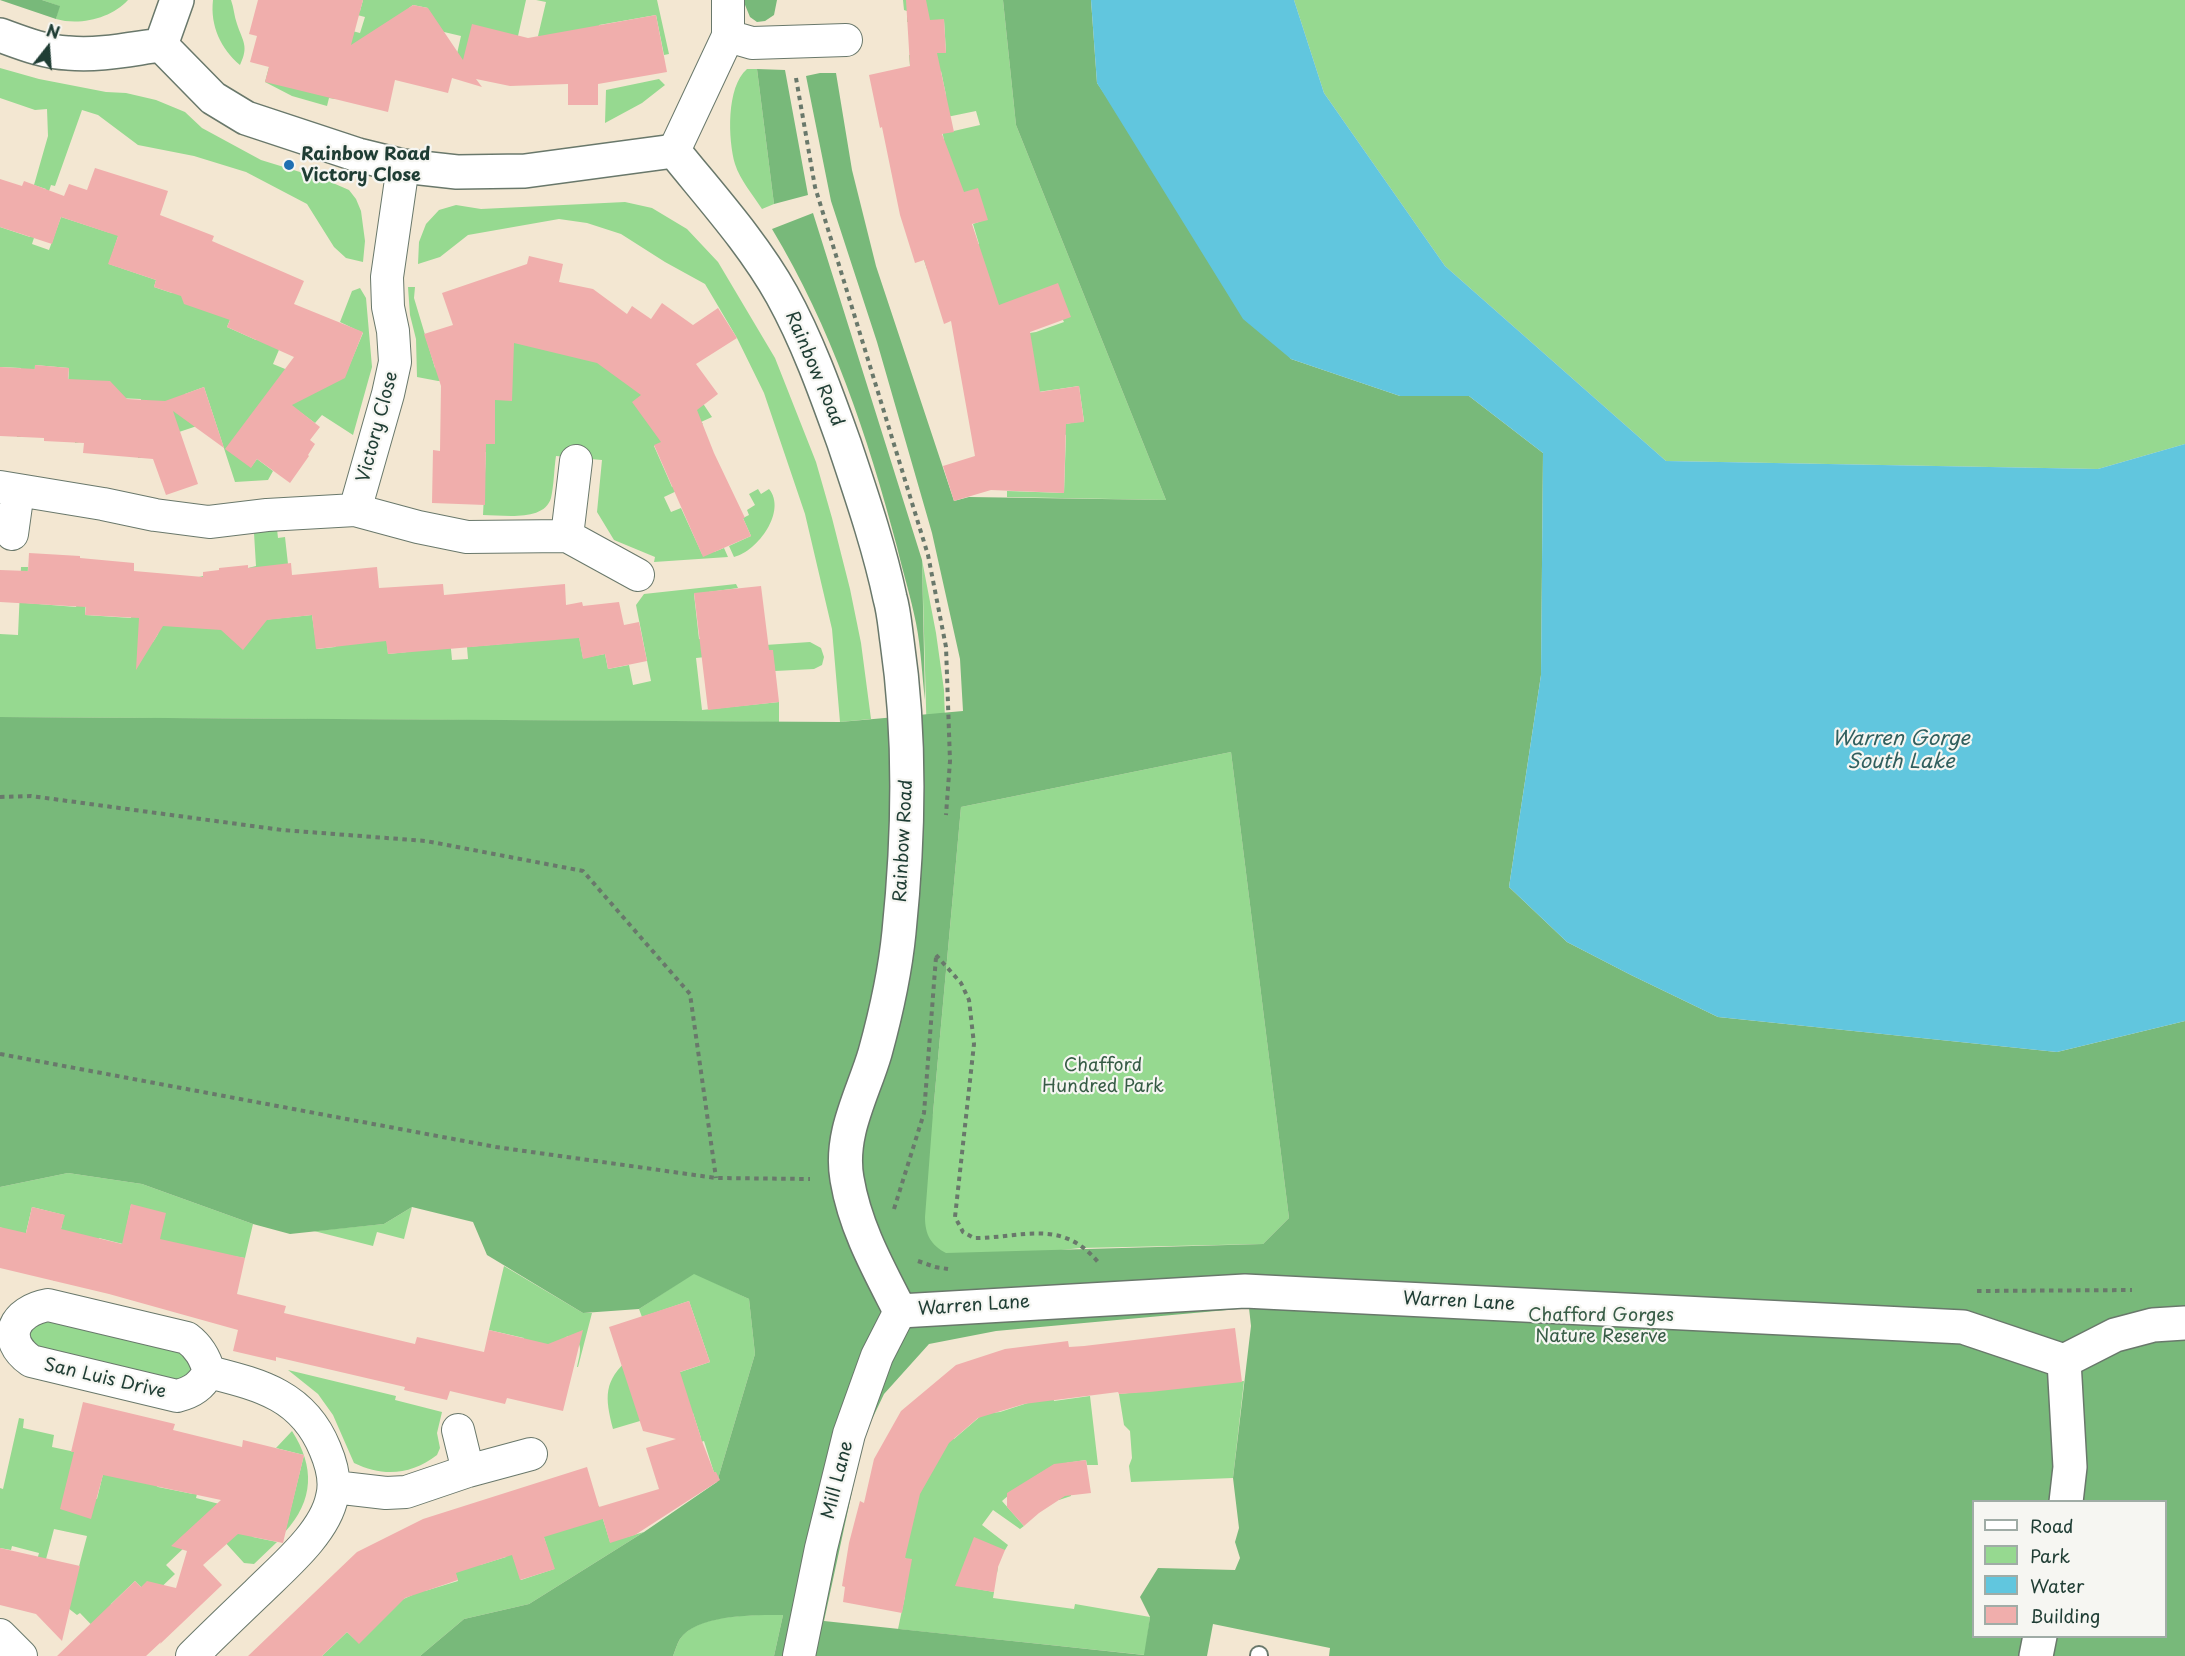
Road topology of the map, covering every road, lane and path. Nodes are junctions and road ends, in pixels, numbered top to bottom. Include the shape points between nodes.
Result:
1 (177, 0) edge
2 (728, 0) edge
3 (0, 35) edge
4 (728, 36) junction
5 (846, 40) dead end
6 (161, 45) junction
7 (674, 151) junction
8 (403, 166) junction
9 (576, 461) dead end
10 (9, 489) edge
11 (355, 510) junction
12 (12, 534) dead end
13 (567, 536) junction
14 (638, 575) dead end
15 (0, 797) edge
16 (936, 955) dead end
17 (0, 1054) edge
18 (716, 1178) junction
19 (820, 1180) dead end
20 (1102, 1267) dead end
21 (900, 1311) junction
22 (2185, 1323) edge
23 (7, 1326) edge
24 (2064, 1361) junction
25 (209, 1372) junction
26 (458, 1430) dead end
27 (531, 1454) dead end
28 (468, 1471) junction
29 (334, 1487) junction
30 (2066, 1500) edge
31 (0, 1635) edge
32 (2040, 1638) edge
33 (21, 1656) edge
34 (192, 1656) edge
35 (799, 1656) edge
36 (2036, 1656) edge

1 - 6 street
2 - 4 street
3 - 6 street via 68,54
4 - 5 street via 752,43
4 - 7 street
6 - 8 street via 213,98 246,118
7 - 8 street via 525,171 457,172
7 - 21 street, Rainbow Road via 759,260 798,327 855,477 891,599 904,690 907,762 899,932 889,1000 847,1142 846,1176 856,1219
8 - 11 street, Victory Close via 387,277 395,362
9 - 13 street
10 - 11 street via 209,522
10 - 12 street
11 - 13 street via 467,537
13 - 14 street
15 - 18 path via 30,796 282,830 426,841 583,871 690,994
16 - 20 path via 961,983 969,1000 974,1044 955,1217 963,1232 974,1238 1048,1232 1063,1237 1086,1248
17 - 18 path via 496,1147
18 - 19 path
21 - 24 street, Warren Lane via 1245,1291 1963,1327
21 - 35 street, Mill Lane via 877,1356 849,1434
22 - 24 street via 2153,1325 2115,1335
23 - 25 street, San Luis Drive via 34,1308 48,1305 187,1338 203,1354
23 - 25 street, San Luis Drive via 19,1351 31,1361 177,1396 203,1383
24 - 30 street via 2070,1467
25 - 29 street via 272,1391 304,1415 318,1432 329,1459
26 - 28 street
27 - 28 street
28 - 29 street via 406,1492
29 - 34 street via 320,1525 304,1548
31 - 33 street
32 - 36 street

